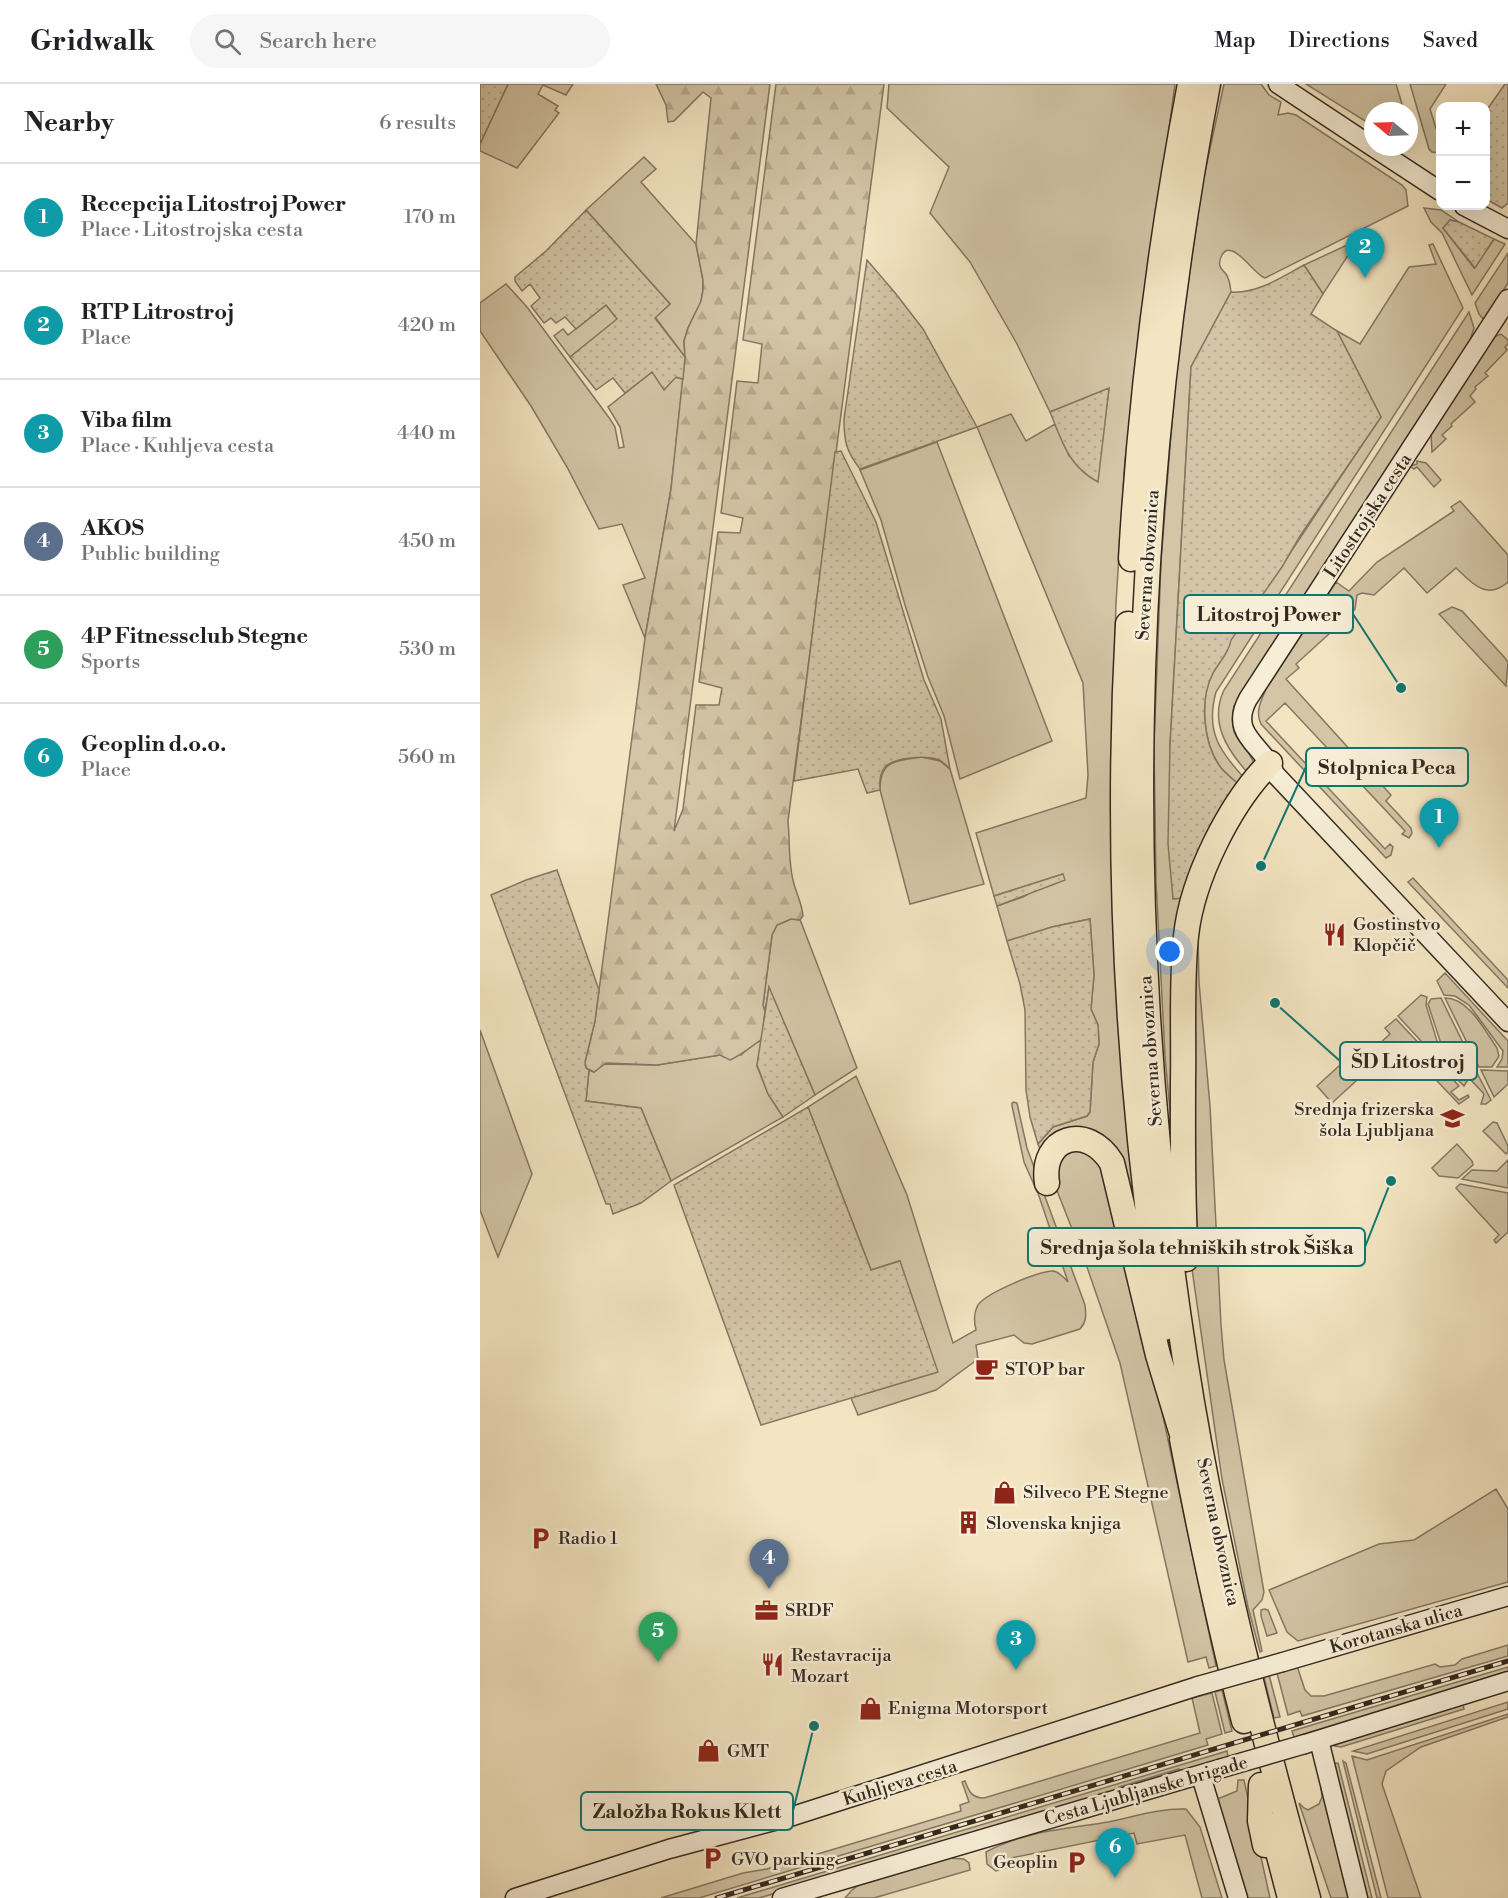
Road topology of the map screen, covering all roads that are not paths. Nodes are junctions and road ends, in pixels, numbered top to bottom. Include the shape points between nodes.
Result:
1 (1180, 84) edge
2 (1190, 84) edge
3 (1209, 84) edge
4 (1278, 84) edge
5 (1364, 141) edge
6 (1387, 156) edge
7 (1174, 174) junction
8 (1436, 188) edge
9 (1472, 210) edge
10 (1508, 229) edge
11 (1508, 299) edge
12 (1270, 763) junction
13 (1323, 818) junction
14 (1508, 1007) edge
15 (1508, 1022) edge
16 (1047, 1183) dead end
17 (1189, 1432) junction
18 (1508, 1596) edge
19 (1283, 1662) joint
20 (1508, 1680) edge
21 (1312, 1742) junction
22 (1201, 1776) junction
23 (1269, 1784) junction
24 (515, 1898) edge
25 (782, 1898) edge
26 (1238, 1898) edge
27 (1276, 1898) edge
28 (1290, 1898) edge
29 (1308, 1898) edge
30 (1324, 1898) edge
31 (1358, 1898) edge

1 - 7 highway via 1174,121
2 - 7 highway, Severna obvoznica
3 - 17 highway, Severna obvoznica via 1186,210 1164,370 1148,557 1141,744 1143,935 1155,1113
4 - 5 street
6 - 8 street
7 - 17 highway, Severna obvoznica via 1148,360 1134,509 1126,658 1124,837 1138,1116 1157,1284
9 - 10 street
11 - 12 street, Litostrojska cesta via 1246,702 1244,731
12 - 13 street, Litostrojska cesta via 1282,766
12 - 17 highway via 1250,785 1216,842 1186,934 1184,1236 1195,1355
13 - 14 street, Litostrojska cesta
13 - 15 street, Litostrojska cesta
16 - 17 highway via 1046,1166 1050,1158 1061,1144 1071,1140 1099,1145 1112,1163 1158,1355
17 - 23 highway, Severna obvoznica via 1199,1528 1227,1653
18 - 19 street, Korotanska ulica
19 - 24 street, Kuhljeva cesta, bridge via 793,1816 669,1849
20 - 21 street, Cesta Ljubljanske brigade
21 - 22 street, Cesta Ljubljanske brigade, bridge
21 - 31 street
22 - 25 street, Cesta Ljubljanske brigade
22 - 26 street
23 - 27 highway via 1260,1821
23 - 28 highway, Severna obvoznica
23 - 29 highway, Severna obvoznica
23 - 30 highway via 1296,1812

